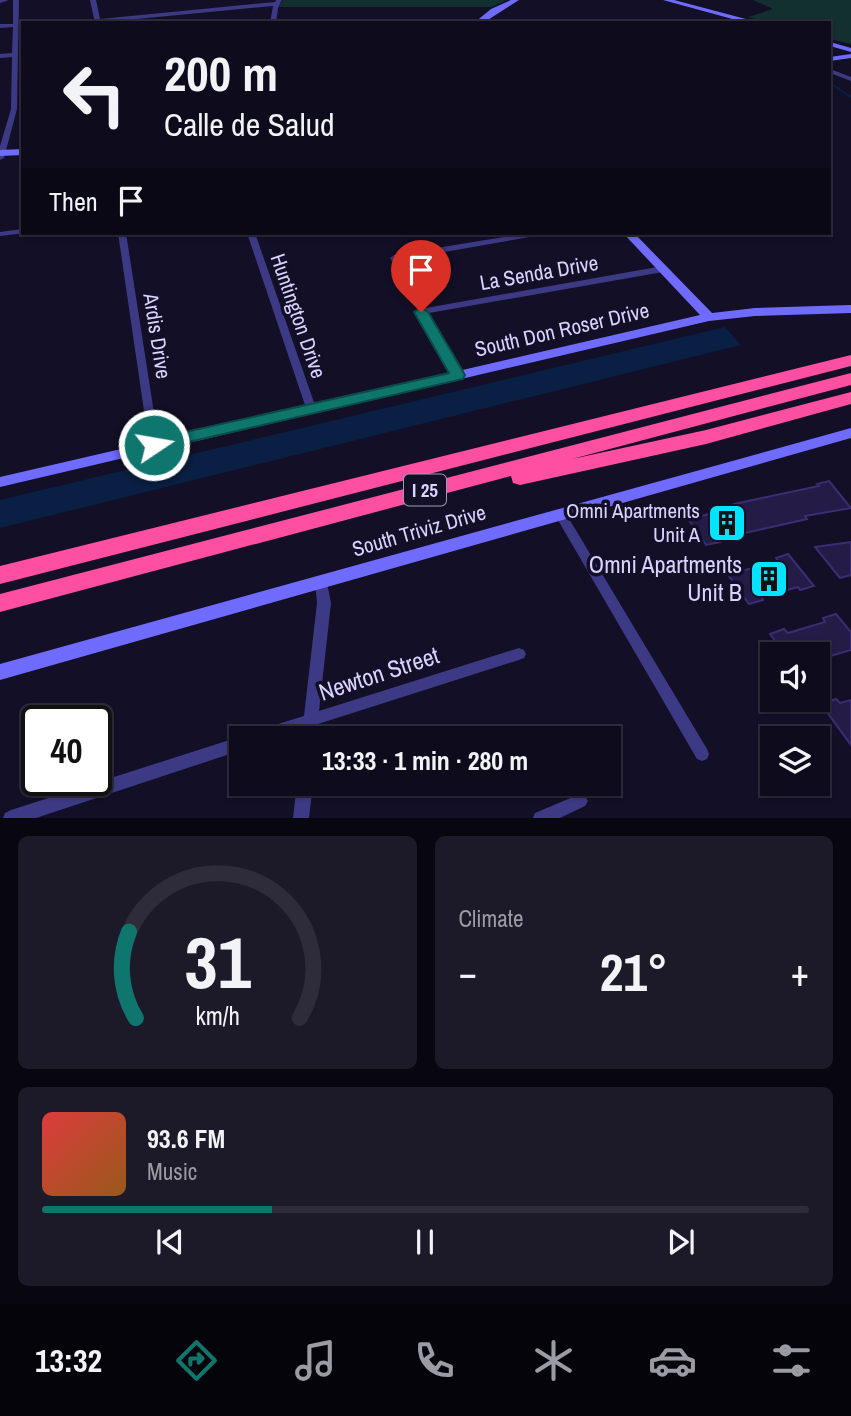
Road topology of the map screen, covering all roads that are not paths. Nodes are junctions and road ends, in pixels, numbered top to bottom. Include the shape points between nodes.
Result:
1 (6, 0) edge
2 (16, 0) edge
3 (93, 0) edge
4 (103, 0) edge
5 (215, 0) edge
6 (516, 0) edge
7 (666, 0) edge
8 (0, 1) edge
9 (278, 2) edge
10 (219, 9) junction
11 (98, 21) edge
12 (107, 21) edge
13 (273, 21) edge
14 (481, 21) edge
15 (749, 21) edge
16 (16, 25) junction
17 (0, 26) edge
18 (832, 43) edge
19 (851, 48) edge
20 (16, 55) junction
21 (0, 56) edge
22 (849, 58) edge
23 (831, 62) edge
24 (831, 71) edge
25 (851, 79) edge
26 (21, 108) edge
27 (14, 109) junction
28 (21, 152) edge
29 (0, 155) edge
30 (21, 158) edge
31 (21, 231) edge
32 (0, 234) edge
33 (122, 235) edge
34 (252, 235) edge
35 (529, 235) edge
36 (630, 235) edge
37 (663, 269) junction
38 (851, 309) edge
39 (421, 312) junction
40 (709, 317) junction
41 (851, 360) edge
42 (458, 375) junction
43 (851, 379) edge
44 (851, 398) edge
45 (312, 411) junction
46 (851, 433) edge
47 (154, 445) junction
48 (0, 482) edge
49 (561, 515) junction
50 (232, 541) junction
51 (0, 575) edge
52 (321, 582) junction
53 (0, 603) edge
54 (519, 654) dead end
55 (0, 672) edge
56 (311, 720) junction
57 (292, 726) edge
58 (310, 726) edge
59 (229, 747) edge
60 (702, 754) dead end
61 (304, 796) edge
62 (580, 801) dead end
63 (11, 817) edge
64 (301, 817) edge
65 (541, 817) edge

1 - 8 street
2 - 16 street
3 - 4 street
3 - 11 street
5 - 10 street
6 - 14 street
7 - 15 street
9 - 10 street
9 - 13 street
10 - 12 street
16 - 17 street
16 - 20 street
18 - 19 street
18 - 22 street
20 - 21 street
20 - 27 street
22 - 23 street
24 - 25 street
26 - 27 street
27 - 29 street
28 - 29 street
29 - 30 street
31 - 32 street
33 - 47 street, Ardis Drive
34 - 45 street, Huntington Drive
35 - 39 street via 394,258
36 - 37 street
37 - 39 street, La Senda Drive
37 - 40 street
38 - 40 street, South Don Roser Drive
39 - 42 street
40 - 42 street, South Don Roser Drive
41 - 51 highway, I 25
42 - 45 street, South Don Roser Drive
43 - 50 highway, I 25
44 - 50 highway via 706,437
45 - 47 street, South Don Roser Drive
46 - 49 street, South Triviz Drive
47 - 48 street, South Don Roser Drive
49 - 52 street, South Triviz Drive
49 - 60 street
50 - 53 highway, I 25
52 - 55 street, South Triviz Drive
52 - 56 street via 324,603
54 - 56 street, Newton Street
56 - 57 street, Newton Street
56 - 58 street
59 - 63 street
61 - 64 street
62 - 65 street

